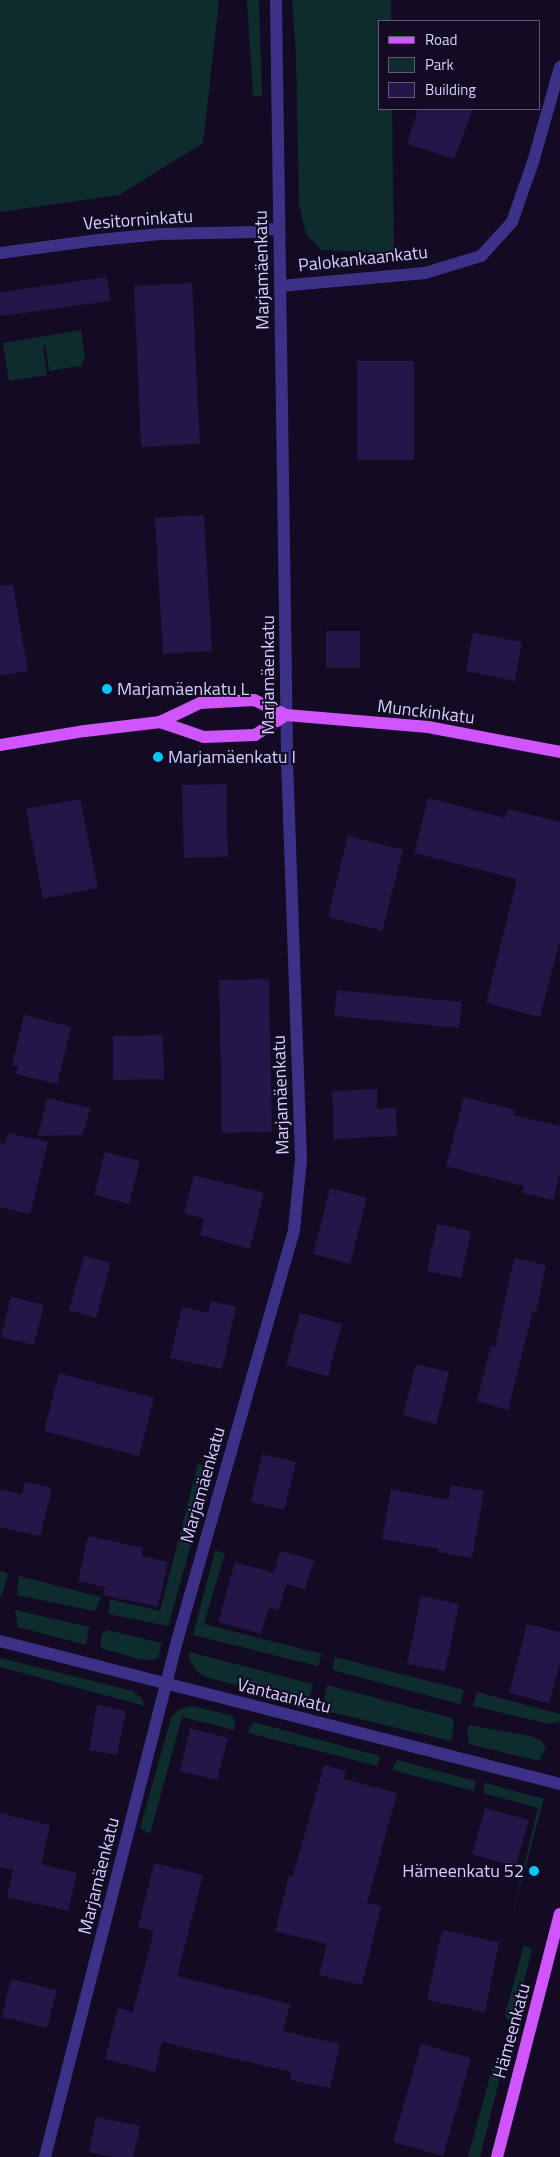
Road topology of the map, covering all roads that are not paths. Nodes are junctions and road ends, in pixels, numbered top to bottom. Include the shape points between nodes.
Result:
1 (276, 0) edge
2 (560, 68) edge
3 (279, 228) junction
4 (0, 253) edge
5 (280, 286) junction
6 (286, 715) junction
7 (160, 722) junction
8 (0, 746) edge
9 (560, 752) edge
10 (0, 1641) edge
11 (167, 1684) junction
12 (560, 1784) edge
13 (560, 1914) edge
14 (45, 2157) edge
15 (497, 2157) edge

1 - 3 street, Marjamäenkatu
2 - 5 street, Palokankaankatu via 512,222 481,256 426,273
3 - 4 street, Vesitorninkatu via 254,232 161,234
3 - 5 street, Marjamäenkatu
5 - 6 street, Marjamäenkatu
6 - 7 main road, Munckinkatu via 254,700 234,701 200,703
6 - 7 main road, Munckinkatu via 256,735 204,737
6 - 9 main road, Munckinkatu via 428,727
6 - 11 street, Marjamäenkatu via 301,1160 294,1230
7 - 8 main road, Munckinkatu
10 - 11 street, Vantaankatu
11 - 12 street, Vantaankatu
11 - 14 street, Marjamäenkatu
13 - 15 main road, Hämeenkatu

